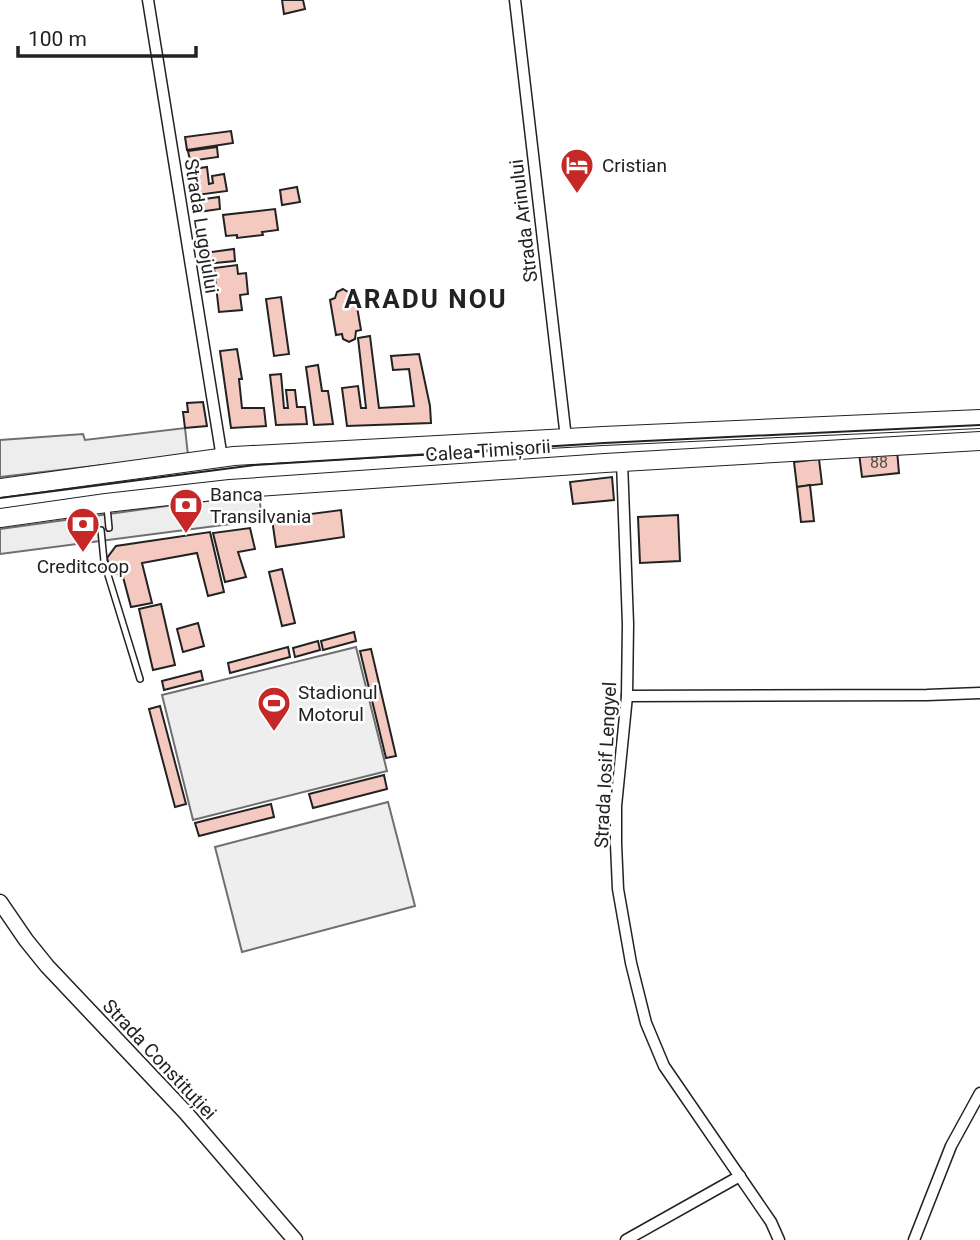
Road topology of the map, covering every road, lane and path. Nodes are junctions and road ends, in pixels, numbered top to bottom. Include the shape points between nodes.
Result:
1 (148, 0) edge
2 (514, 0) edge
3 (980, 419) edge
4 (566, 438) junction
5 (980, 441) edge
6 (222, 458) junction
7 (622, 462) junction
8 (0, 488) edge
9 (106, 503) junction
10 (0, 518) edge
11 (109, 528) dead end
12 (101, 530) dead end
13 (140, 679) dead end
14 (980, 693) edge
15 (627, 696) junction
16 (0, 902) edge
17 (980, 1093) edge
18 (740, 1176) junction
19 (295, 1240) edge
20 (626, 1240) edge
21 (779, 1240) edge
22 (914, 1240) edge

1 - 6 street, Strada Lugojului
2 - 4 street, Strada Arinului
3 - 4 main road, Calea Timișorii
4 - 6 main road, Calea Timișorii
5 - 7 main road, Calea Timișorii
6 - 8 main road, Calea Timișorii
7 - 9 main road, Calea Timișorii via 230,489
7 - 15 street, Strada Iosif Lengyel
9 - 10 main road, Calea Timișorii
9 - 11 lane
12 - 13 lane via 106,568
14 - 15 street
15 - 18 street, Strada Iosif Lengyel via 615,844 634,975 646,1023 664,1066
16 - 19 street, Strada Constituției via 47,966 186,1113
17 - 22 street via 951,1146
18 - 20 street
18 - 21 street, Strada Iosif Lengyel

